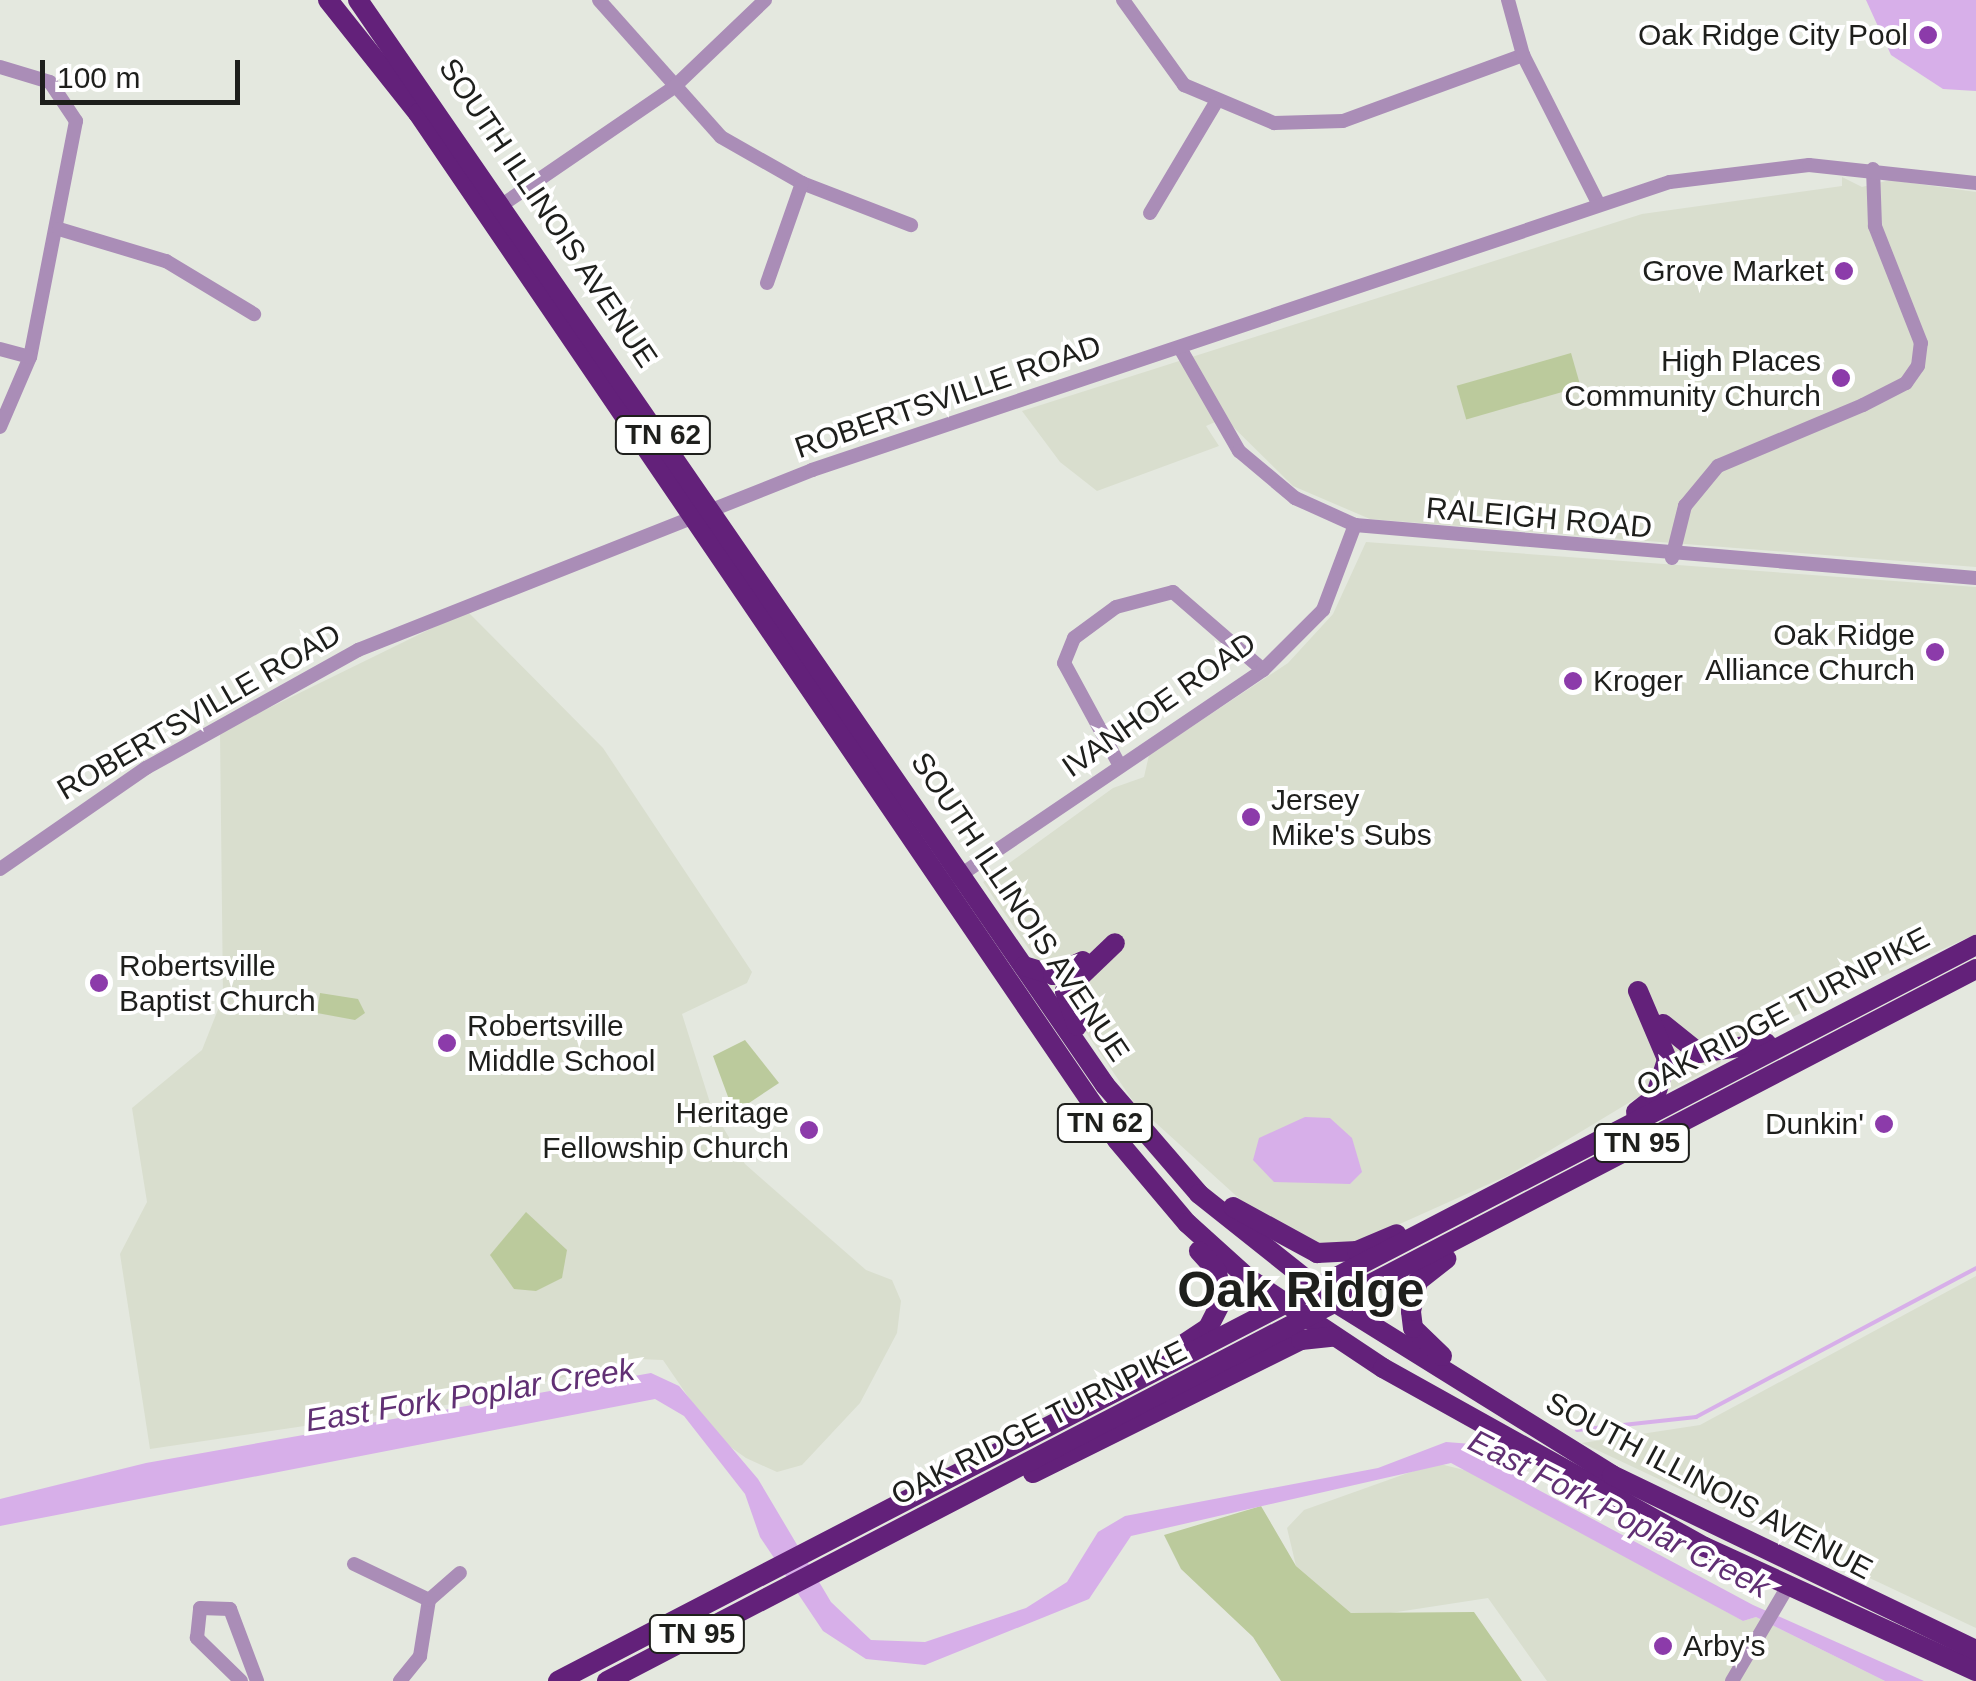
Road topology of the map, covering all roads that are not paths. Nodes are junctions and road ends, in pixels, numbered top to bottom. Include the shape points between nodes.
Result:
1 (328, 0) edge
2 (358, 0) edge
3 (599, 0) edge
4 (765, 0) edge
5 (1123, 0) edge
6 (1508, 0) edge
7 (1523, 55) junction
8 (0, 67) edge
9 (674, 86) junction
10 (1215, 104) junction
11 (1873, 169) junction
12 (802, 183) junction
13 (1976, 183) edge
14 (506, 203) junction
15 (1600, 205) junction
16 (1150, 213) dead end
17 (487, 215) junction
18 (912, 225) dead end
19 (59, 229) junction
20 (767, 283) dead end
21 (254, 314) dead end
22 (1180, 348) junction
23 (0, 349) edge
24 (30, 357) junction
25 (0, 427) edge
26 (716, 510) junction
27 (692, 518) junction
28 (1355, 525) junction
29 (1672, 558) junction
30 (1976, 578) edge
31 (1263, 670) junction
32 (1120, 766) junction
33 (0, 870) edge
34 (962, 874) junction
35 (944, 887) junction
36 (1976, 945) edge
37 (1024, 966) junction
38 (1976, 968) edge
39 (1896, 988) junction
40 (1136, 1126) junction
41 (1170, 1163) junction
42 (1532, 1178) junction
43 (1155, 1188) junction
44 (1522, 1207) junction
45 (1318, 1290) junction
46 (1336, 1303) junction
47 (1288, 1305) junction
48 (1308, 1320) junction
49 (1333, 1337) junction
50 (1108, 1398) junction
51 (1508, 1412) junction
52 (938, 1509) junction
53 (354, 1564) dead end
54 (460, 1573) dead end
55 (1783, 1594) junction
56 (429, 1600) junction
57 (1976, 1650) edge
58 (1976, 1670) edge
59 (241, 1681) edge
60 (257, 1681) edge
61 (400, 1681) edge
62 (558, 1681) edge
63 (607, 1681) edge
64 (1732, 1681) edge

1 - 17 highway, TN 62
2 - 14 highway, SOUTH ILLINOIS AVENUE / TN 62
3 - 9 street
4 - 9 street
5 - 10 street via 1166,68
6 - 7 street
7 - 10 street via 1342,121 1274,124
7 - 15 street
8 - 19 street via 50,82 72,110 76,146
9 - 12 street via 721,137
9 - 14 street
10 - 16 street
11 - 13 street, ROBERTSVILLE ROAD
11 - 15 street, ROBERTSVILLE ROAD via 1744,168
11 - 29 street via 1874,226 1921,343 1918,366 1877,398 1718,466 1684,506
12 - 18 street
12 - 20 street
14 - 17 street
14 - 26 highway, SOUTH ILLINOIS AVENUE / TN 62
15 - 22 street, ROBERTSVILLE ROAD
17 - 27 highway, TN 62
19 - 21 street via 166,260
19 - 24 street
22 - 26 street, ROBERTSVILLE ROAD
22 - 28 street, RALEIGH ROAD via 1238,450 1295,498
23 - 24 street
24 - 25 street
26 - 27 street, ROBERTSVILLE ROAD
26 - 34 highway, SOUTH ILLINOIS AVENUE / TN 62
27 - 33 street, ROBERTSVILLE ROAD via 473,597 316,671 146,768
27 - 35 highway, TN 62
28 - 29 street, RALEIGH ROAD
28 - 31 street, IVANHOE ROAD via 1323,610
29 - 30 street, RALEIGH ROAD
31 - 32 street, IVANHOE ROAD
31 - 32 street via 1174,592 1116,607 1074,638 1064,664
32 - 34 street, IVANHOE ROAD
34 - 35 street, IVANHOE ROAD
34 - 37 highway, SOUTH ILLINOIS AVENUE / TN 62
35 - 43 highway, TN 62
36 - 39 highway, OAK RIDGE TURNPIKE / TN 95
37 - 40 highway, SOUTH ILLINOIS AVENUE / TN 62
37 - 40 highway via 1053,975 1115,943 1073,977 1066,1005
38 - 44 highway, OAK RIDGE TURNPIKE / TN 95
39 - 42 highway, OAK RIDGE TURNPIKE / TN 95
39 - 42 highway via 1724,1056 1680,1043 1638,991 1666,1048 1655,1097
40 - 41 highway, SOUTH ILLINOIS AVENUE / TN 62
41 - 42 highway via 1269,1234 1317,1252 1357,1250
41 - 45 highway, SOUTH ILLINOIS AVENUE / TN 62
42 - 45 highway, OAK RIDGE TURNPIKE / TN 95
43 - 47 highway, TN 62
43 - 50 highway via 1217,1271 1222,1300 1208,1328
44 - 46 highway, OAK RIDGE TURNPIKE / TN 95
44 - 51 highway via 1428,1268 1411,1311 1428,1347
45 - 46 highway, SOUTH ILLINOIS AVENUE / TN 62
45 - 47 highway, OAK RIDGE TURNPIKE / TN 95
46 - 48 highway, OAK RIDGE TURNPIKE / TN 95
46 - 51 highway, SOUTH ILLINOIS AVENUE / TN 62
47 - 48 highway, TN 62
47 - 50 highway, OAK RIDGE TURNPIKE / TN 95
48 - 49 highway, SOUTH ILLINOIS AVENUE / TN 62
48 - 52 highway, OAK RIDGE TURNPIKE / TN 95
49 - 52 highway via 1301,1340 1058,1463
49 - 55 highway, SOUTH ILLINOIS AVENUE / TN 62
50 - 62 highway, OAK RIDGE TURNPIKE / TN 95
51 - 57 highway, SOUTH ILLINOIS AVENUE / TN 62 via 1717,1531
52 - 63 highway, OAK RIDGE TURNPIKE / TN 95
53 - 56 street
54 - 56 street
55 - 58 highway, SOUTH ILLINOIS AVENUE / TN 62
55 - 64 street
56 - 61 street via 420,1656
59 - 60 street via 202,1648 193,1620 200,1608 230,1609

